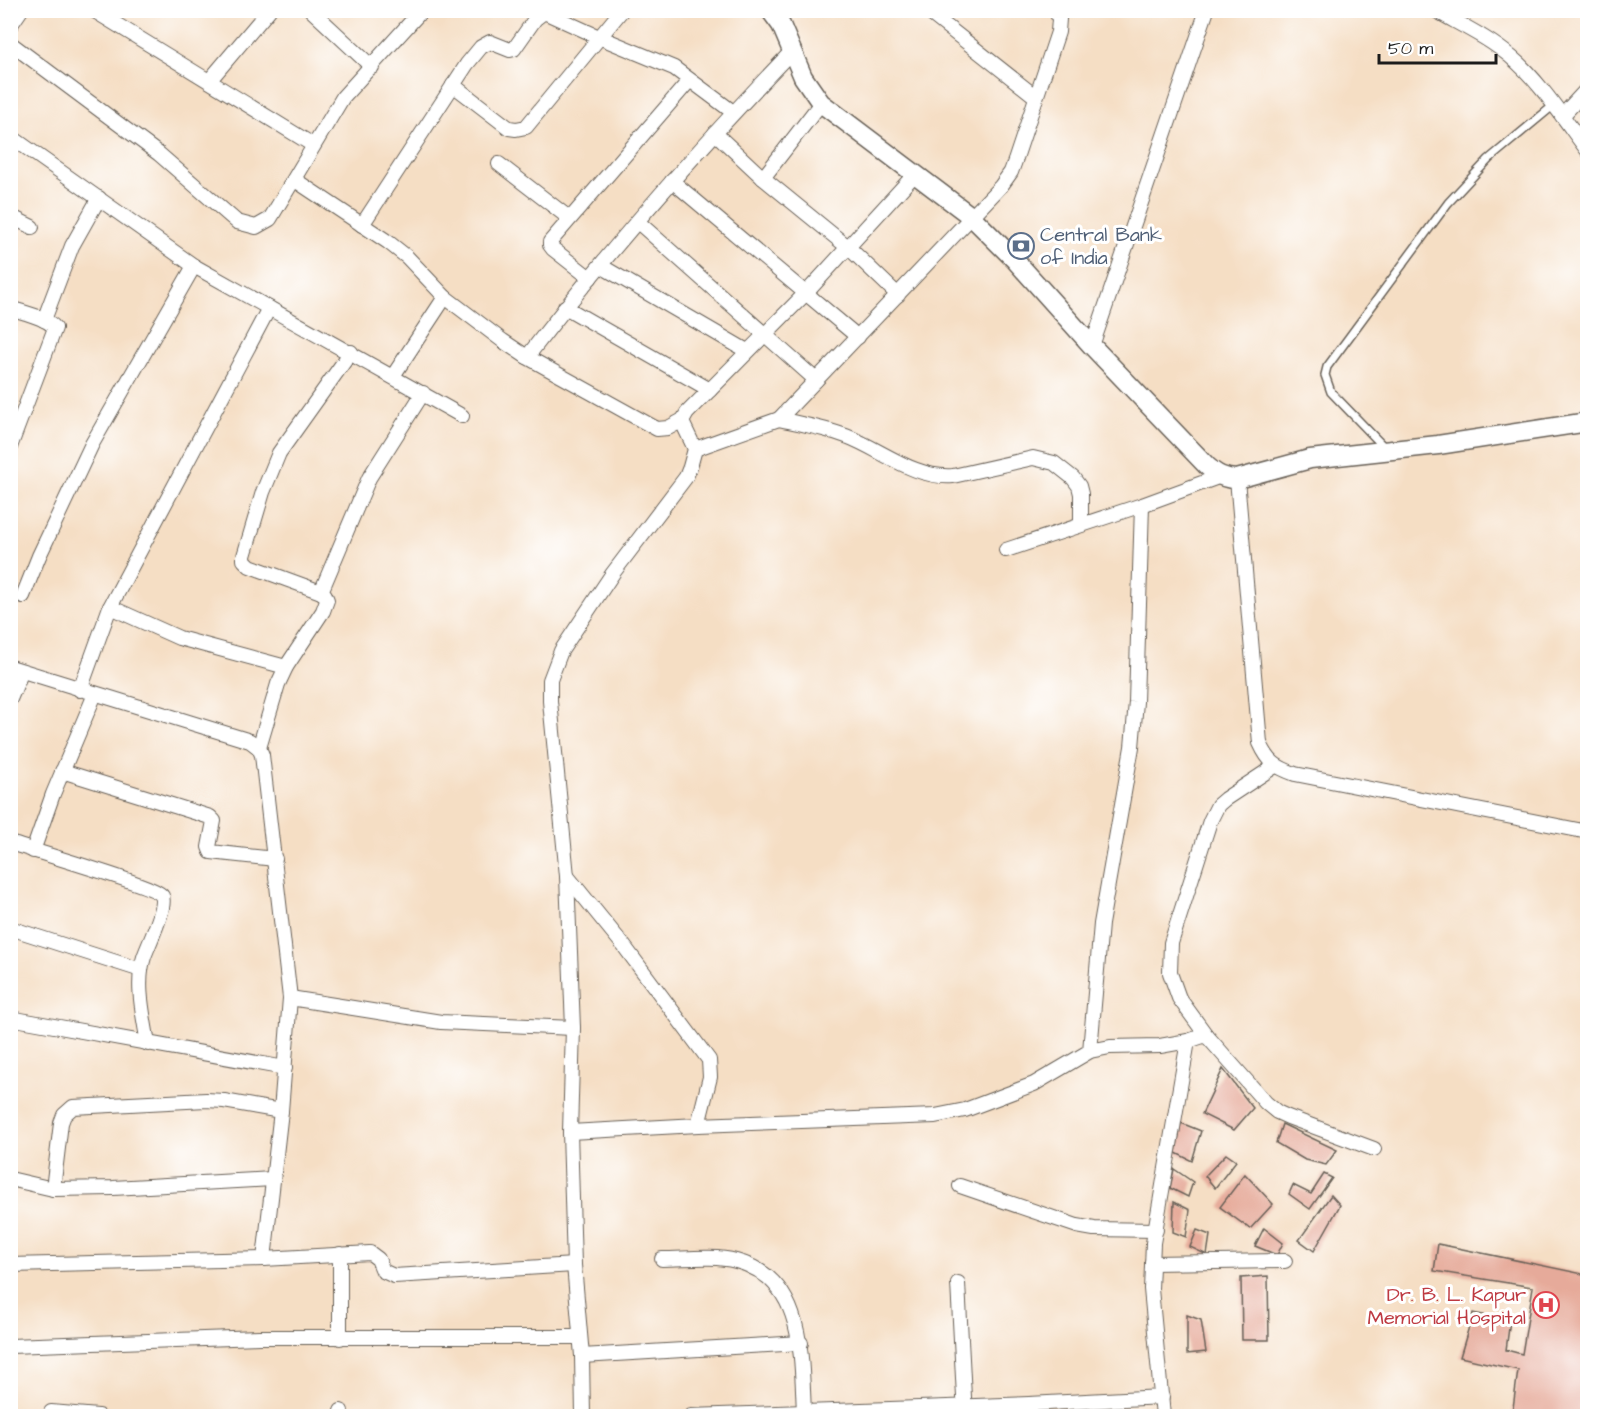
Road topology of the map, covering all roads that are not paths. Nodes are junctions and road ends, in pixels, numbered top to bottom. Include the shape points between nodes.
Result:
1 (21, 10) edge
2 (93, 10) edge
3 (268, 10) edge
4 (310, 10) edge
5 (422, 10) edge
6 (622, 10) edge
7 (770, 10) edge
8 (926, 10) edge
9 (1056, 10) edge
10 (1207, 10) edge
11 (1436, 10) edge
12 (10, 26) edge
13 (599, 38) junction
14 (10, 43) edge
15 (792, 51) junction
16 (372, 67) junction
17 (209, 81) junction
18 (689, 81) junction
19 (453, 85) junction
20 (1587, 88) edge
21 (1036, 97) junction
22 (821, 103) junction
23 (1558, 111) junction
24 (733, 112) junction
25 (714, 133) junction
26 (10, 136) edge
27 (314, 144) junction
28 (1587, 151) edge
29 (499, 164) dead end
30 (915, 174) junction
31 (762, 178) junction
32 (295, 180) junction
33 (672, 181) junction
34 (99, 198) junction
35 (10, 216) edge
36 (972, 217) junction
37 (569, 218) junction
38 (638, 222) junction
39 (362, 225) junction
40 (33, 227) dead end
41 (849, 248) junction
42 (194, 266) junction
43 (602, 266) junction
44 (590, 278) junction
45 (807, 292) junction
46 (897, 295) junction
47 (445, 297) junction
48 (565, 307) junction
49 (10, 308) edge
50 (269, 308) junction
51 (44, 320) junction
52 (765, 334) junction
53 (858, 336) junction
54 (1092, 346) junction
55 (747, 351) junction
56 (351, 352) junction
57 (527, 357) junction
58 (393, 376) junction
59 (816, 380) junction
60 (710, 390) junction
61 (423, 393) junction
62 (462, 416) dead end
63 (779, 419) junction
64 (683, 420) junction
65 (1587, 422) edge
66 (10, 447) edge
67 (695, 449) junction
68 (1387, 451) junction
69 (1229, 477) junction
70 (1142, 505) junction
71 (1082, 524) junction
72 (1006, 550) dead end
73 (321, 592) junction
74 (23, 596) dead end
75 (110, 607) junction
76 (286, 667) junction
77 (16, 669) edge
78 (80, 690) junction
79 (95, 694) junction
80 (10, 699) edge
81 (259, 748) junction
82 (1275, 766) junction
83 (62, 771) junction
84 (1587, 832) edge
85 (10, 843) edge
86 (33, 850) junction
87 (275, 859) junction
88 (567, 876) junction
89 (10, 928) edge
90 (141, 970) junction
91 (290, 998) junction
92 (10, 1018) edge
93 (573, 1028) junction
94 (1206, 1035) junction
95 (1188, 1041) junction
96 (148, 1044) junction
97 (1090, 1051) junction
98 (285, 1068) junction
99 (281, 1111) junction
100 (698, 1125) junction
101 (570, 1132) junction
102 (1374, 1149) dead end
103 (10, 1179) edge
104 (272, 1179) junction
105 (960, 1186) dead end
106 (53, 1189) junction
107 (1156, 1230) junction
108 (340, 1254) junction
109 (264, 1259) junction
110 (662, 1259) dead end
111 (1285, 1261) dead end
112 (1152, 1263) junction
113 (10, 1265) edge
114 (574, 1265) junction
115 (958, 1283) dead end
116 (579, 1337) junction
117 (340, 1338) junction
118 (801, 1343) junction
119 (10, 1346) edge
120 (582, 1356) junction
121 (1162, 1397) junction
122 (964, 1411) edge
123 (51, 1412) dead end
124 (804, 1412) junction
125 (98, 1416) edge
126 (583, 1416) edge
127 (690, 1416) edge
128 (1163, 1416) edge

1 - 12 street
2 - 17 street
3 - 17 street
4 - 16 street
5 - 16 street
6 - 13 street
7 - 15 street
8 - 21 street
9 - 21 street via 1058,32
10 - 54 street
11 - 23 street via 1512,57
13 - 18 street via 665,63
13 - 19 street via 544,12 514,49 490,42 481,47
13 - 19 street via 526,127 505,126
14 - 32 street via 159,154 237,222 256,227 270,219
15 - 22 street via 803,77
15 - 24 street
16 - 27 street via 343,97
17 - 27 street
18 - 24 street
18 - 37 street
19 - 39 street
20 - 23 street
21 - 36 street via 1011,172
22 - 30 street
22 - 31 street
23 - 28 street
23 - 68 lane via 1489,159 1448,203 1327,367 1325,375 1331,392
24 - 25 street
25 - 31 street
25 - 33 street
26 - 34 street
27 - 32 street
29 - 37 street
30 - 36 street
30 - 41 street
31 - 41 street
32 - 39 street
33 - 38 street
33 - 45 street
34 - 42 street
34 - 51 street via 72,246
35 - 40 street
36 - 46 street
36 - 54 street
37 - 44 street via 550,245
38 - 43 street
38 - 52 street
39 - 47 street via 407,257
41 - 45 street
41 - 46 street
42 - 50 street
42 - 74 street via 92,444
43 - 44 street
43 - 55 street
44 - 48 street
45 - 52 street
45 - 53 street
46 - 53 street
47 - 57 street
47 - 58 street
48 - 57 street
48 - 60 street
49 - 51 street
50 - 56 street
50 - 75 street
51 - 66 street via 53,326 54,333
52 - 55 street
52 - 59 street
53 - 59 street
54 - 69 street via 1207,466
55 - 60 street
56 - 58 street
56 - 73 street via 279,453 244,556 250,566
57 - 64 street via 657,429
58 - 61 street
59 - 63 street
60 - 64 street
61 - 62 street
61 - 73 street via 369,478
63 - 67 street
63 - 71 street via 848,437 916,470 941,477 1034,458 1054,463 1079,486
64 - 67 street
65 - 68 street
67 - 88 street via 686,477 614,573 554,667 550,701
68 - 69 street via 1310,459
69 - 70 street
69 - 82 street via 1260,743
70 - 71 street
70 - 97 street via 1132,747 1101,924
71 - 72 street
73 - 76 street via 326,606
75 - 76 street via 179,638
75 - 78 street
76 - 81 street
77 - 78 street
77 - 80 street
78 - 79 street
79 - 81 street via 250,741
79 - 83 street
81 - 87 street
82 - 84 street via 1295,774
82 - 94 street via 1218,805 1171,944 1170,973 1174,986
83 - 86 street
83 - 87 street via 210,817 214,821 211,852
85 - 86 street
86 - 90 street via 159,892 163,897 162,908
87 - 91 street
88 - 93 street
88 - 100 street via 709,1060 710,1077
89 - 90 street
90 - 96 street
91 - 93 street via 441,1022
91 - 98 street
92 - 96 street
93 - 101 street
94 - 95 street
94 - 102 street via 1277,1112
95 - 97 street
95 - 107 street
96 - 98 street
97 - 100 street via 1034,1084 965,1110 935,1116
98 - 99 street
99 - 104 street
99 - 106 street via 206,1100 73,1107 62,1123
100 - 101 street
101 - 114 street
103 - 106 street
104 - 106 street
104 - 109 street
105 - 107 street via 1077,1226
107 - 112 street
108 - 109 street
108 - 114 street via 370,1253 383,1271 394,1275
108 - 117 street
109 - 113 street
110 - 118 street via 735,1261 754,1269 780,1291
111 - 112 street
112 - 121 street
114 - 116 street
115 - 122 street
116 - 117 street
116 - 120 street
117 - 119 street
118 - 120 street
118 - 124 street
120 - 126 street
121 - 122 street
121 - 128 street
122 - 124 street
123 - 125 street
124 - 127 street

